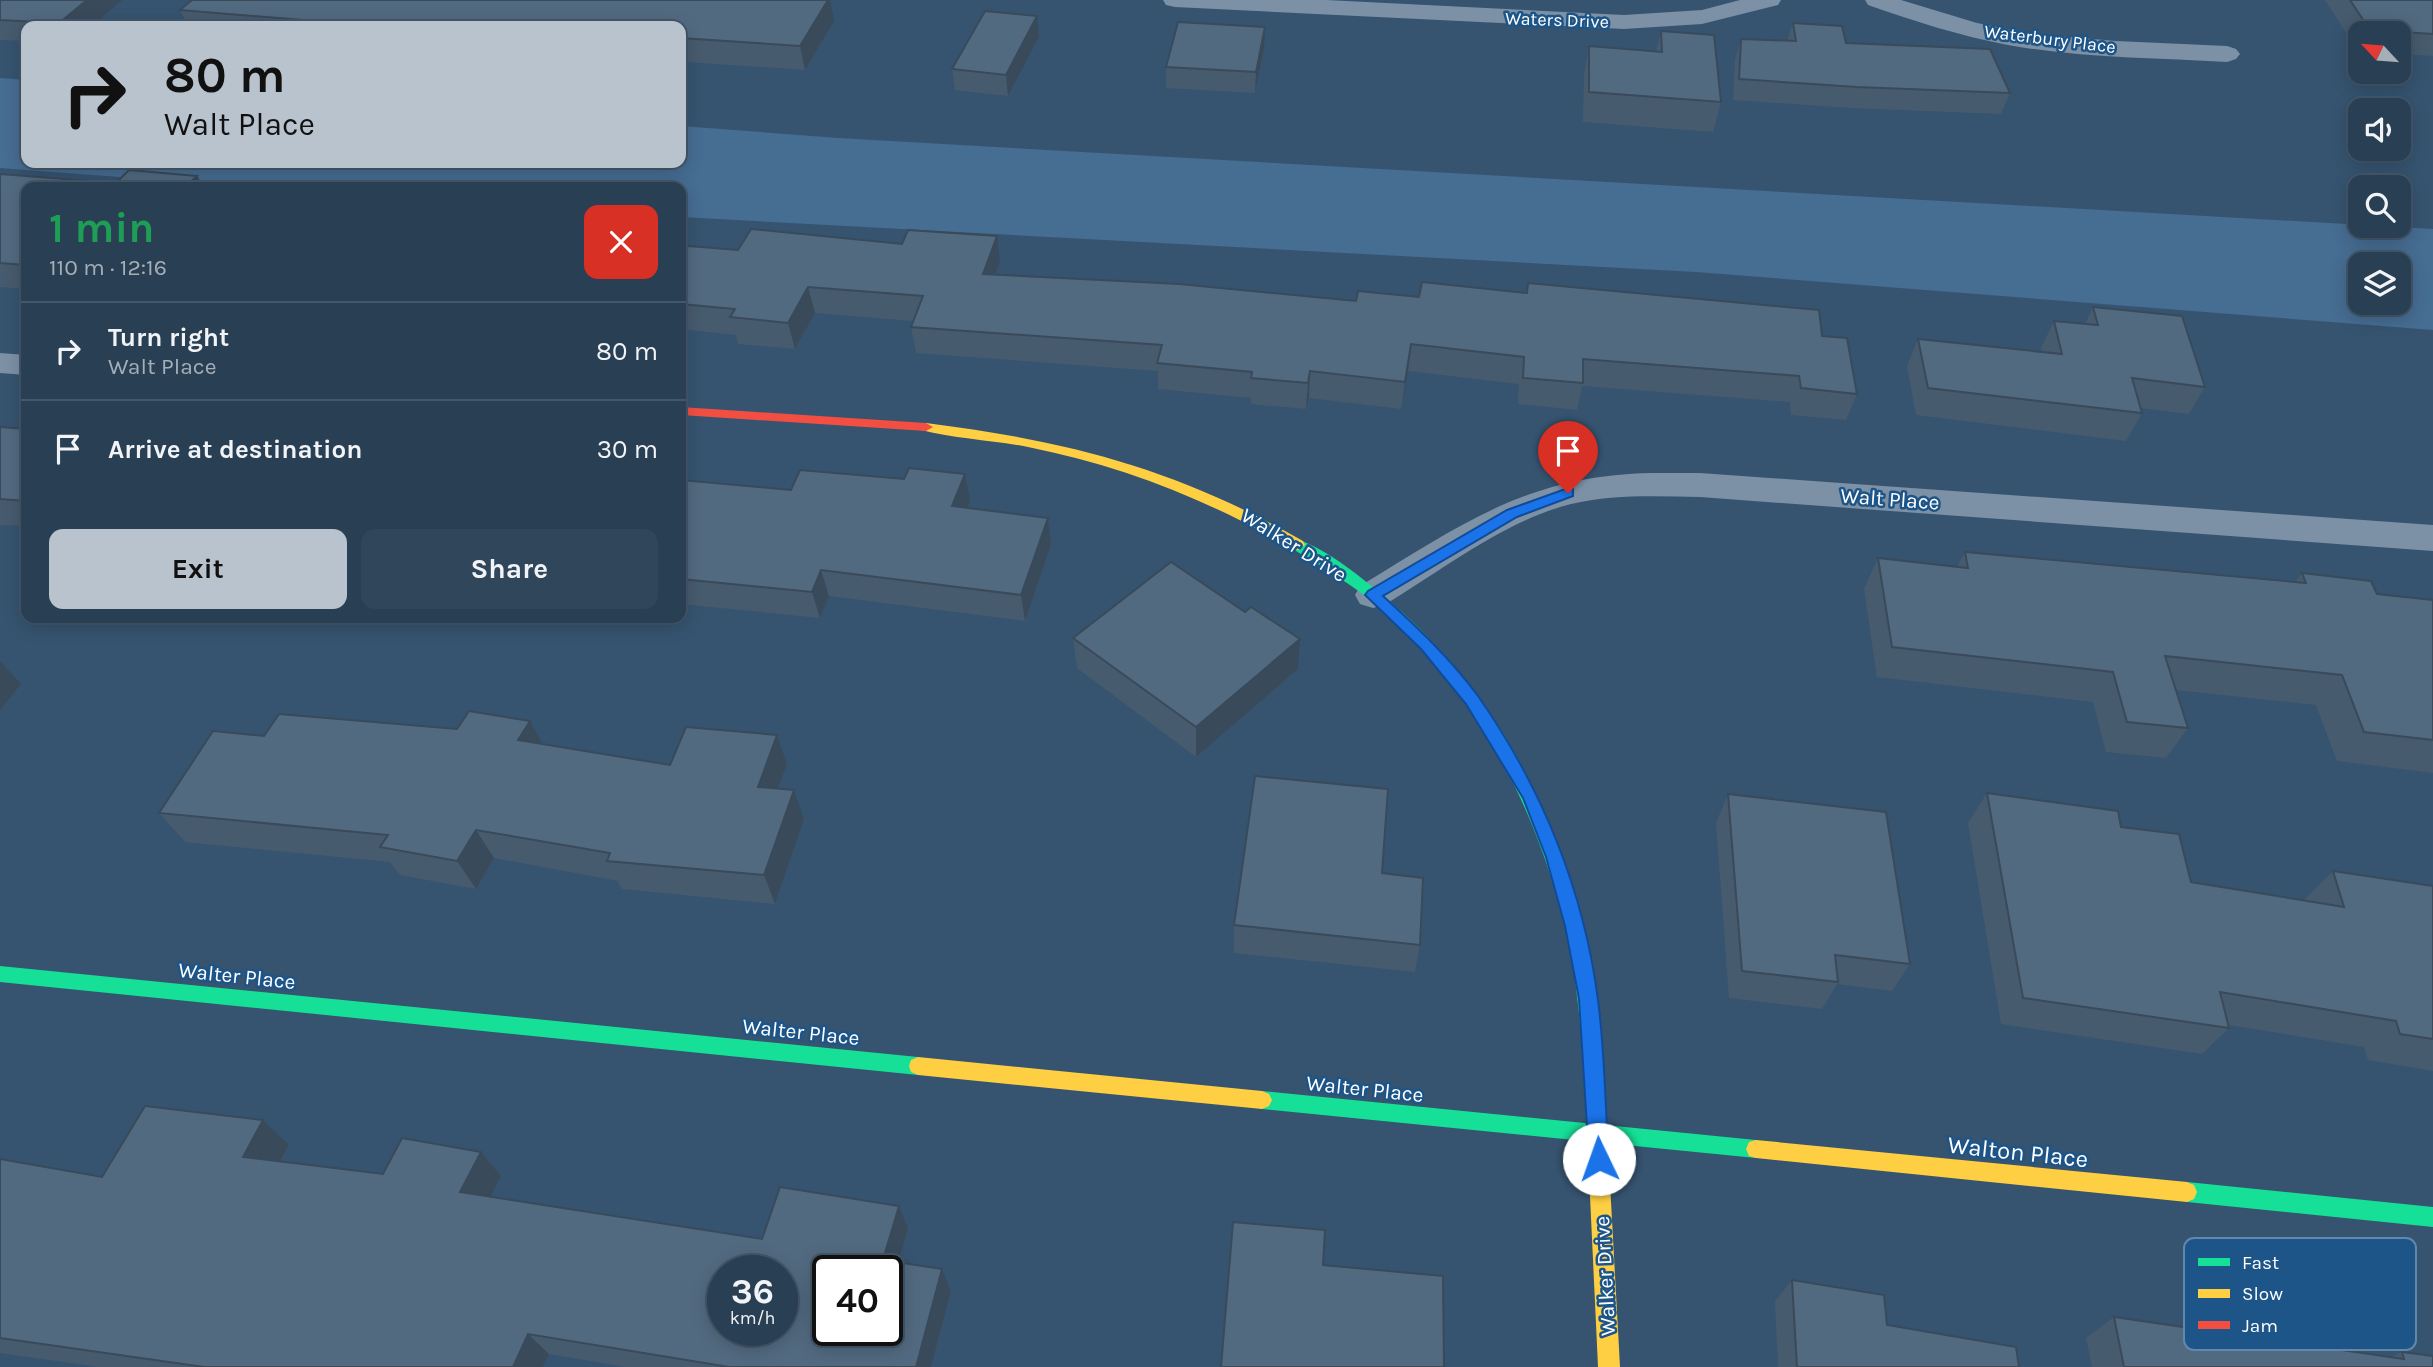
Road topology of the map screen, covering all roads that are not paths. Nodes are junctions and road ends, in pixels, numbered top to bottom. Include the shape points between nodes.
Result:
1 (1175, 0) edge
2 (1769, 0) edge
3 (1877, 0) edge
4 (1378, 6) edge
5 (2227, 54) dead end
6 (0, 363) edge
7 (21, 365) edge
8 (686, 411) edge
9 (2433, 538) edge
10 (1373, 595) junction
11 (0, 974) edge
12 (1598, 1133) junction
13 (2433, 1217) edge
14 (1609, 1367) edge

1 - 4 street, Waters Drive
2 - 4 street, Waters Drive via 1702,17 1651,22
3 - 5 street, Waterbury Place via 2009,37
6 - 7 street
8 - 10 street, Walker Drive via 971,433 1100,456 1217,499 1287,537
9 - 10 street, Walt Place via 1700,485 1633,484 1539,502 1485,528
10 - 12 street, Walker Drive via 1426,645 1472,700 1530,796 1554,857 1589,999
11 - 12 street, Walter Place
12 - 13 street, Walton Place
12 - 14 street, Walker Drive

